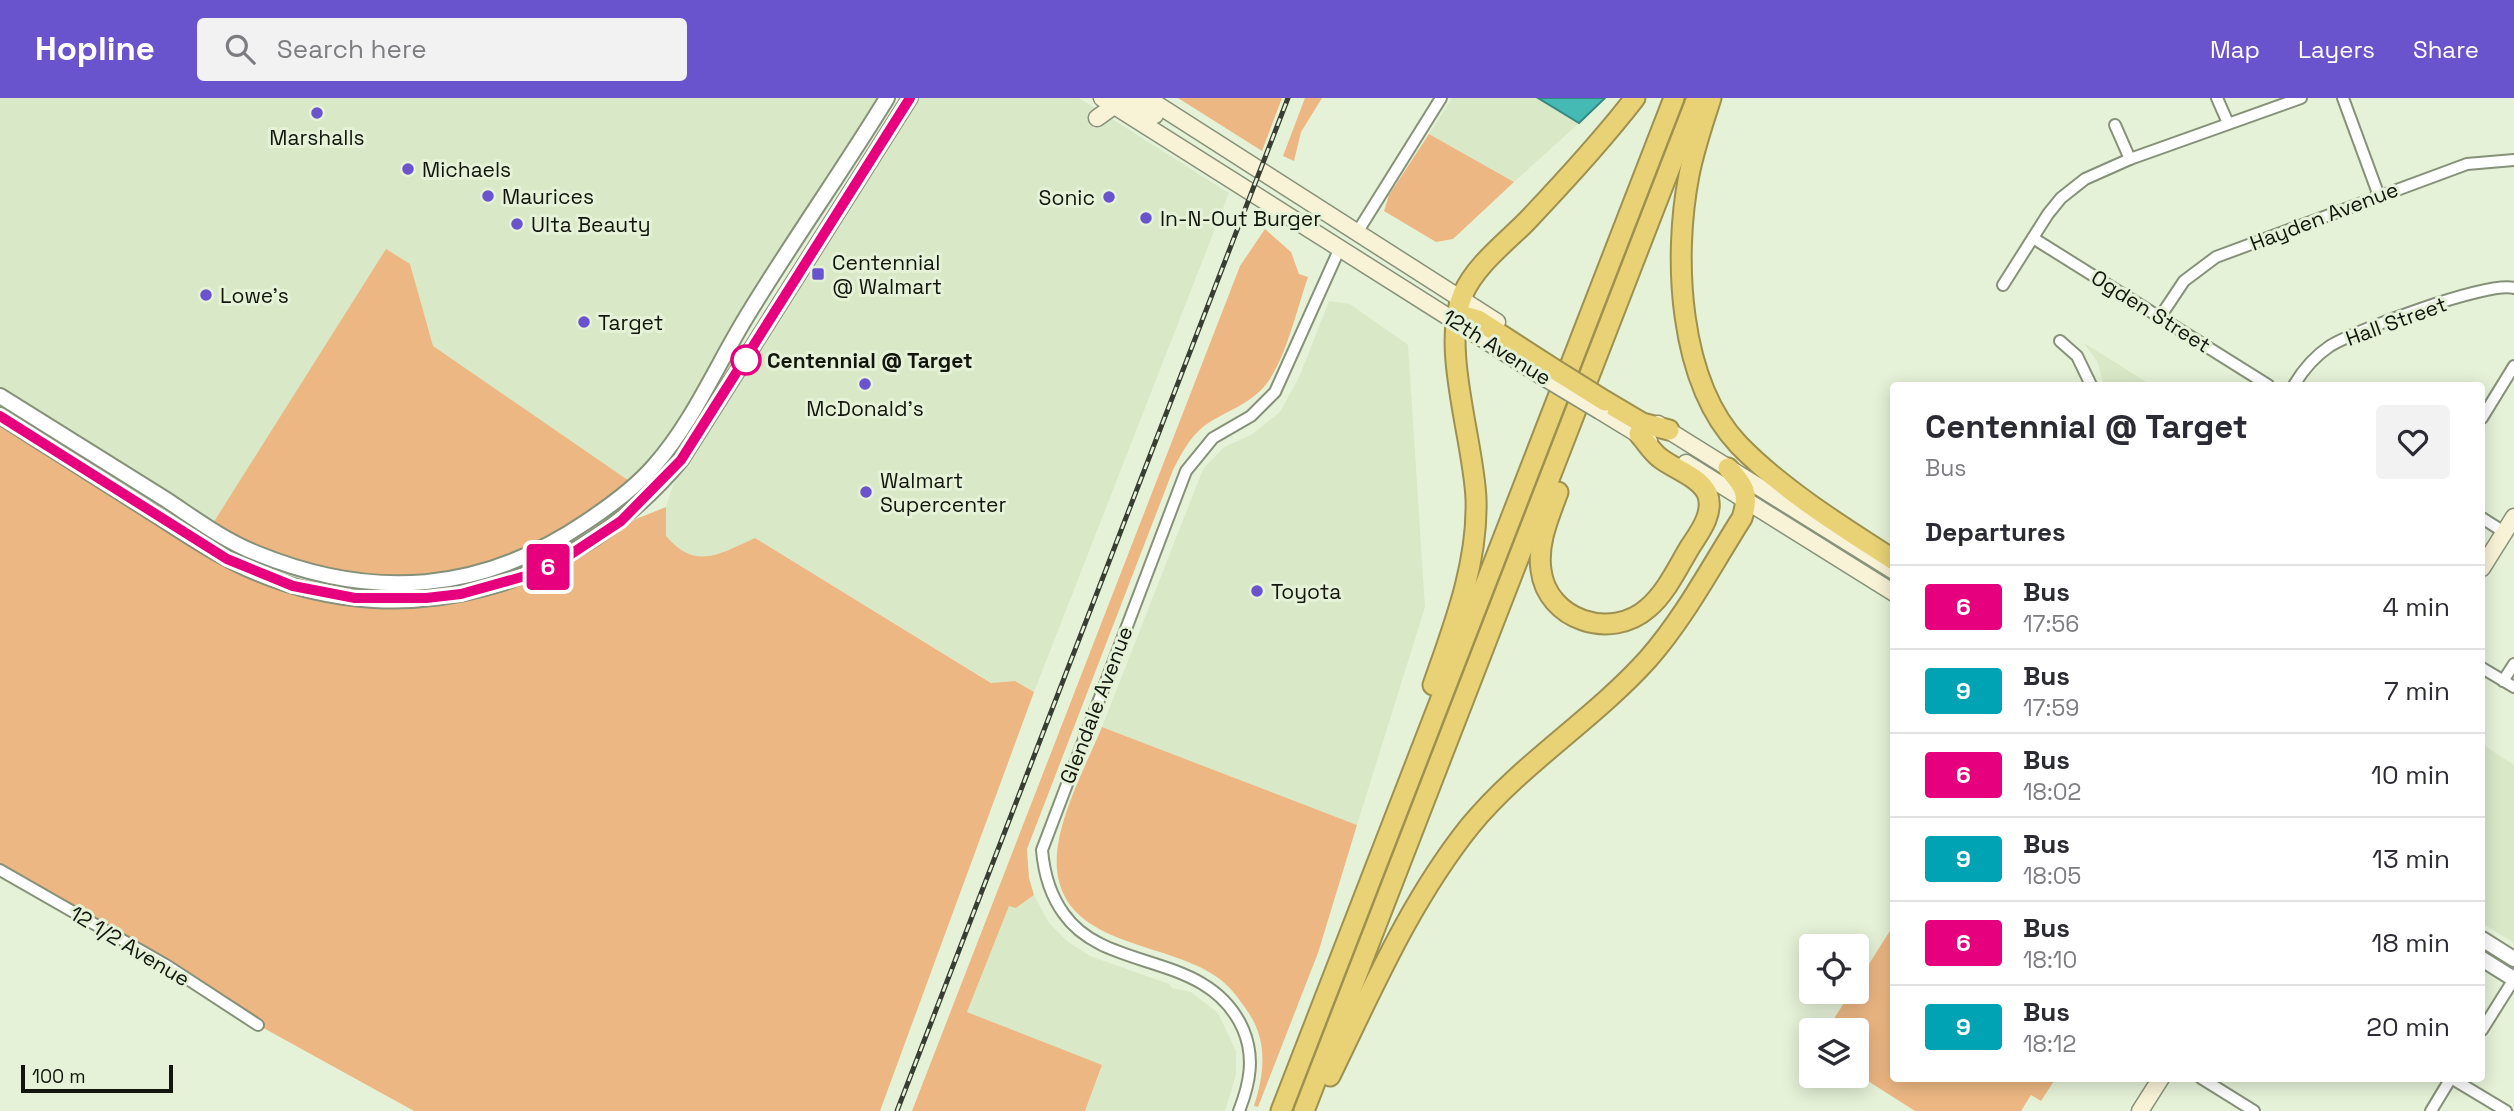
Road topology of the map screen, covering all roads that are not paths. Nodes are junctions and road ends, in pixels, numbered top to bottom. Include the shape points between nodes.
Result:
1 (887, 98) edge
2 (910, 98) edge
3 (1147, 98) edge
4 (1441, 98) edge
5 (1635, 98) edge
6 (1674, 98) edge
7 (1697, 98) edge
8 (1711, 98) edge
9 (2217, 98) edge
10 (2301, 98) edge
11 (2343, 98) edge
12 (1108, 101) edge
13 (1097, 118) dead end
14 (2228, 123) junction
15 (2115, 125) dead end
16 (1226, 149) junction
17 (2130, 159) junction
18 (2514, 160) edge
19 (2379, 196) junction
20 (1277, 209) junction
21 (1358, 231) junction
22 (2033, 238) junction
23 (1339, 250) junction
24 (2003, 285) dead end
25 (2514, 288) edge
26 (1461, 297) junction
27 (2160, 317) junction
28 (1457, 322) junction
29 (2060, 341) dead end
30 (1545, 365) junction
31 (1593, 365) junction
32 (2514, 366) edge
33 (2090, 382) edge
34 (2263, 382) edge
35 (2296, 382) edge
36 (0, 396) edge
37 (1605, 402) junction
38 (2485, 413) edge
39 (0, 416) edge
40 (1669, 430) joint
41 (1639, 434) junction
42 (1728, 468) junction
43 (1748, 502) junction
44 (2514, 517) edge
45 (2485, 520) edge
46 (2504, 533) junction
47 (1890, 557) edge
48 (2485, 563) edge
49 (1890, 569) edge
50 (254, 571) junction
51 (357, 580) junction
52 (1890, 591) edge
53 (2514, 664) edge
54 (2485, 670) edge
55 (2503, 681) junction
56 (2514, 687) edge
57 (0, 870) edge
58 (1358, 911) junction
59 (2485, 941) edge
60 (2514, 959) edge
61 (2485, 961) edge
62 (2514, 979) edge
63 (2485, 1025) edge
64 (258, 1026) dead end
65 (2158, 1082) edge
66 (2206, 1082) edge
67 (2449, 1082) edge
68 (2458, 1082) edge
69 (2240, 1108) edge
70 (1239, 1111) edge
71 (1281, 1111) edge
72 (1304, 1111) edge
73 (1313, 1111) edge
74 (2140, 1111) edge
75 (2254, 1111) edge
76 (2431, 1111) edge
77 (2506, 1111) edge

1 - 51 street via 750,310 679,434 635,485 558,541 511,565 434,581
2 - 50 street via 681,460 621,521 540,570 461,594 355,598 293,586
3 - 16 main road, 12th Avenue
4 - 21 street
5 - 26 highway via 1562,184 1472,278
6 - 58 highway
7 - 31 highway
8 - 47 highway via 1689,174 1682,221 1689,338 1699,376 1716,412 1740,445 1817,508
9 - 14 street
10 - 14 street
11 - 19 street
12 - 13 main road
12 - 16 main road via 1125,98 1201,144
12 - 20 main road, 12th Avenue
14 - 17 street
15 - 17 street
16 - 21 main road, 12th Avenue
17 - 22 street via 2076,185
18 - 19 street, Hayden Avenue via 2466,164
19 - 27 street, Hayden Avenue via 2216,257 2184,281
20 - 21 main road via 1300,207 1340,232
20 - 23 main road, 12th Avenue
21 - 26 main road, 12th Avenue
22 - 24 street
22 - 27 street, Ogden Street
23 - 28 main road, 12th Avenue
23 - 70 street, Glendale Avenue via 1275,392 1251,416 1213,438 1186,471 1042,850 1046,880 1064,915 1077,928 1104,945 1198,980 1225,1000 1238,1018 1251,1054
25 - 35 street, Hall Street via 2505,285 2476,291 2349,337 2318,355
26 - 28 highway
26 - 30 main road, 12th Avenue
27 - 34 street, Ogden Street
28 - 30 highway via 1468,317 1478,320
28 - 58 highway via 1455,345 1476,499 1471,560 1447,646
29 - 33 street via 2081,363
30 - 37 highway, bridge
31 - 41 highway via 1577,438 1540,556 1542,577 1551,596 1572,615 1589,622 1620,623 1650,607 1701,531 1709,508 1706,491 1699,483 1658,457
31 - 72 highway
32 - 38 street
36 - 51 street via 241,546 287,565
37 - 40 highway via 1642,423
37 - 41 main road
39 - 50 street via 196,541
40 - 42 main road
41 - 43 main road
42 - 43 highway via 1747,493
42 - 49 main road
43 - 52 main road
43 - 73 highway via 1675,625 1647,660 1520,773 1472,824 1432,878
44 - 46 main road
45 - 46 street
46 - 48 main road
50 - 51 street via 265,569 326,587
53 - 55 street
54 - 55 street
55 - 56 street
57 - 64 street, 12 1/2 Avenue via 166,965
58 - 71 highway
59 - 60 street
61 - 62 street
62 - 63 street
65 - 74 main road
66 - 69 street
67 - 76 street
68 - 77 street
69 - 75 street

